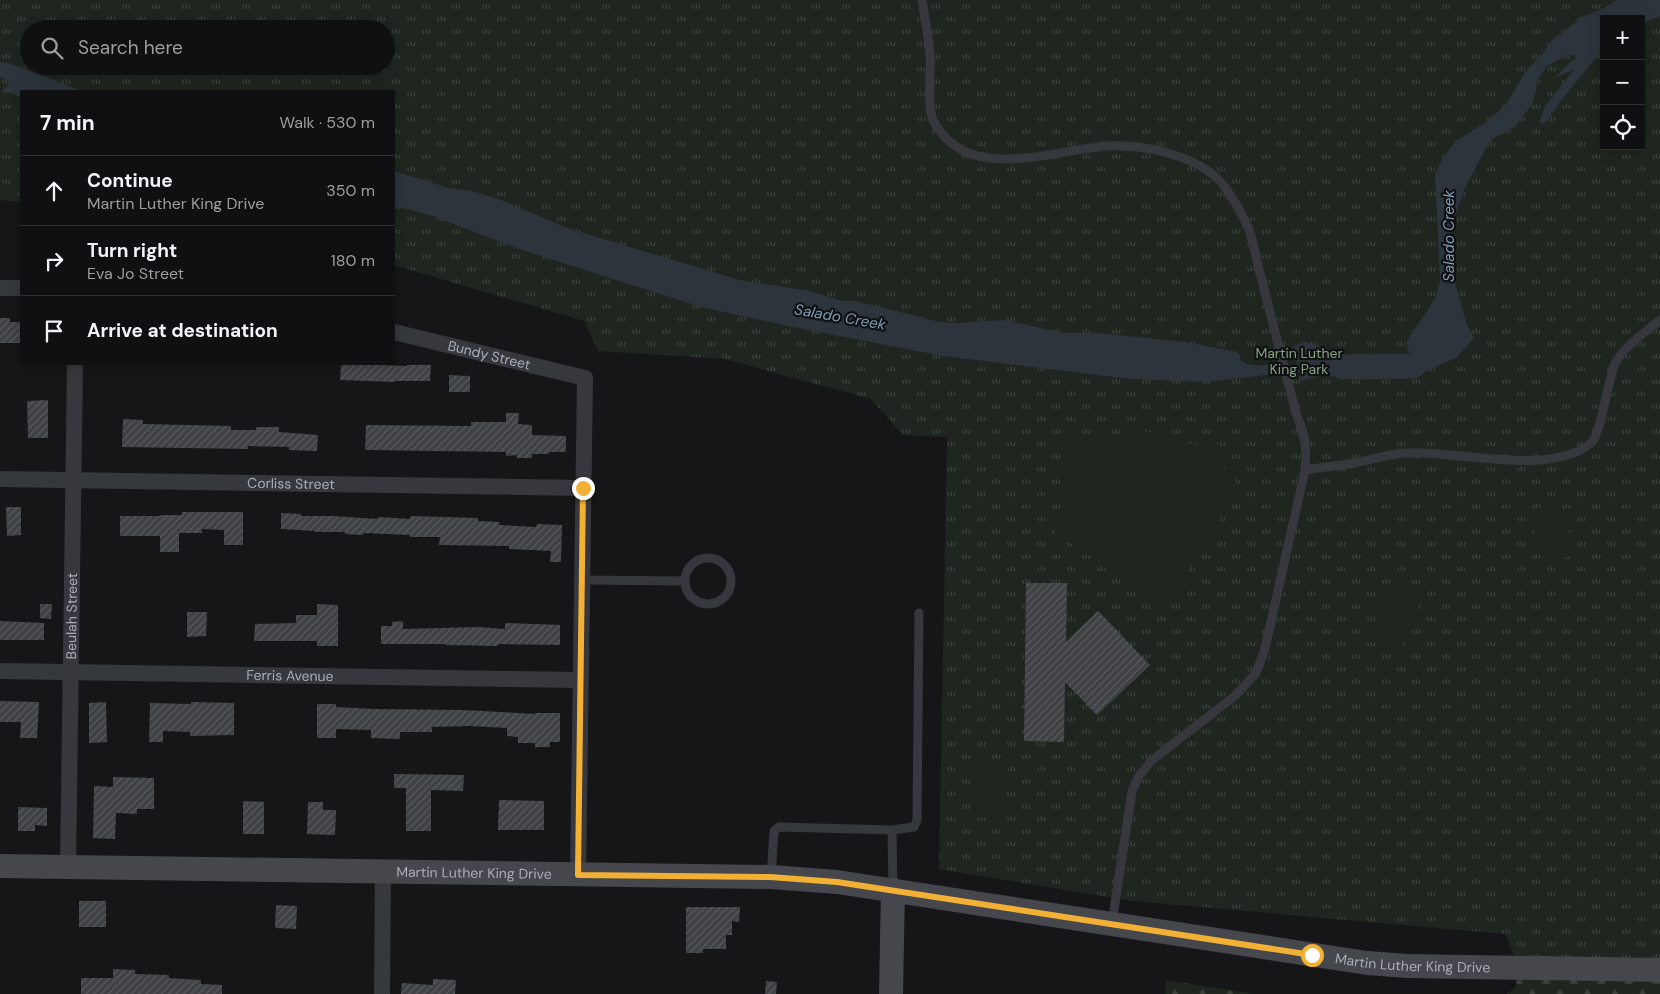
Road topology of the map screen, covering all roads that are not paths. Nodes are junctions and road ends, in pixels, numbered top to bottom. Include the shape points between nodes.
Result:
1 (922, 0) edge
2 (0, 288) edge
3 (20, 288) edge
4 (1660, 320) edge
5 (395, 332) edge
6 (76, 365) edge
7 (1305, 470) junction
8 (0, 479) edge
9 (73, 480) junction
10 (583, 488) junction
11 (581, 580) junction
12 (685, 581) junction
13 (919, 613) dead end
14 (0, 671) edge
15 (72, 672) junction
16 (580, 680) junction
17 (892, 830) junction
18 (0, 866) edge
19 (68, 867) junction
20 (383, 872) junction
21 (578, 875) junction
22 (771, 877) junction
23 (893, 890) junction
24 (1112, 924) junction
25 (1660, 970) edge
26 (382, 994) edge
27 (891, 994) edge

1 - 7 lane via 930,54 932,119 943,136 956,147 978,156 1002,160 1107,146 1131,146 1159,150 1191,161 1217,179 1247,224 1304,435 1307,448
2 - 3 street
4 - 7 lane via 1633,342 1615,364 1594,440 1579,451 1548,459 1522,461 1404,453
5 - 10 street, Bundy Street via 585,378
6 - 9 street, Beulah Street
7 - 24 lane via 1268,637 1256,673 1236,695 1151,761 1139,776 1132,791
8 - 9 street, Corliss Street
9 - 10 street, Corliss Street
9 - 15 street, Beulah Street
10 - 11 street
11 - 12 lane
11 - 16 street
12 - 12 lane via 695,562 709,558 728,568 732,584 725,598 711,605 690,596
13 - 17 lane via 917,820 914,827
14 - 15 street, Ferris Avenue
15 - 16 street, Ferris Avenue
15 - 19 street, Beulah Street
16 - 21 street
17 - 22 lane via 779,827 774,831
17 - 23 lane
18 - 19 main road, Martin Luther King Drive
19 - 20 main road, Martin Luther King Drive
20 - 21 main road, Martin Luther King Drive
20 - 26 street
21 - 22 main road, Martin Luther King Drive
22 - 23 main road, Martin Luther King Drive
23 - 24 main road, Martin Luther King Drive
23 - 27 main road
24 - 25 main road, Martin Luther King Drive via 1367,963

